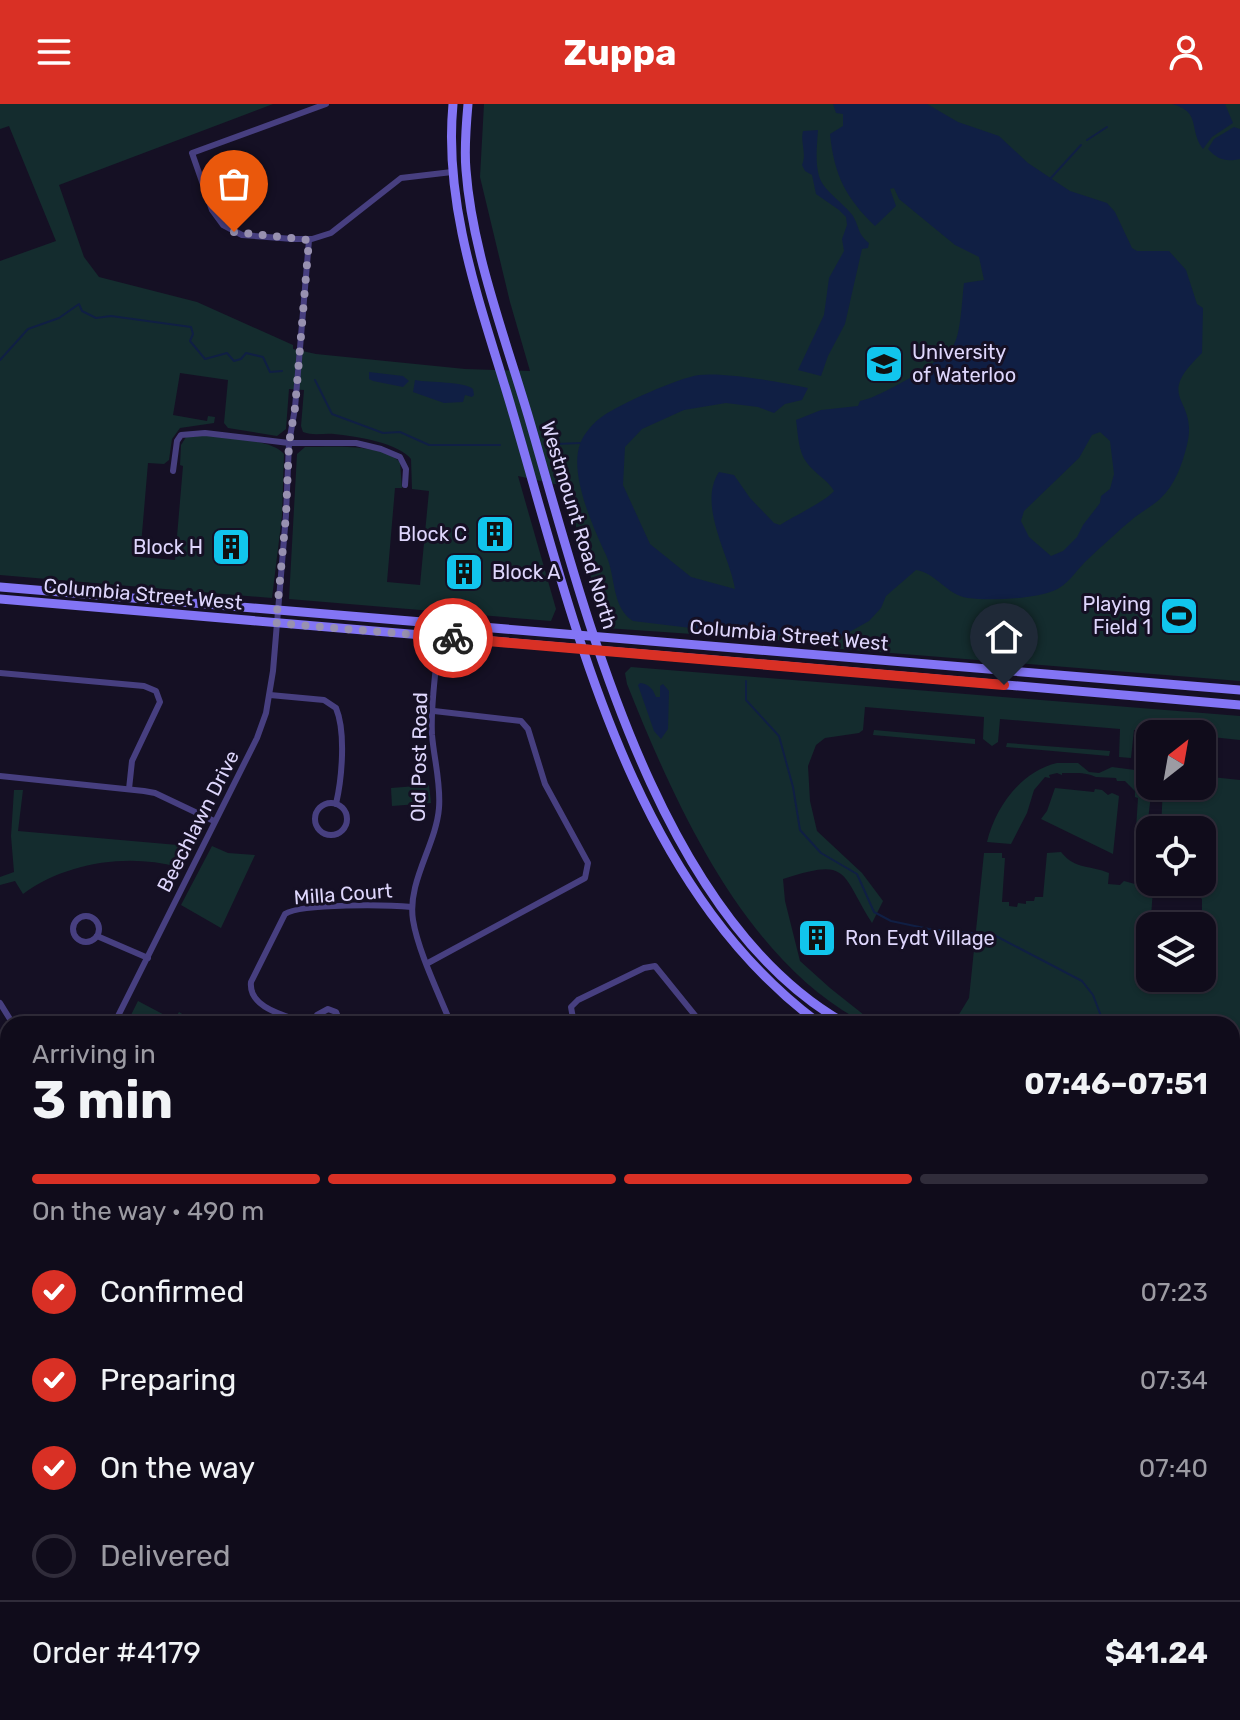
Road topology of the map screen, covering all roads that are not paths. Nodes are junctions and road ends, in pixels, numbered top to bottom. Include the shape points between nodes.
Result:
1 (326, 104) edge
2 (453, 104) edge
3 (468, 104) edge
4 (452, 172) junction
5 (309, 240) junction
6 (289, 443) junction
7 (173, 471) dead end
8 (405, 485) dead end
9 (0, 587) edge
10 (0, 599) edge
11 (277, 610) junction
12 (276, 623) junction
13 (440, 625) junction
14 (580, 635) junction
15 (593, 636) junction
16 (440, 637) junction
17 (584, 649) junction
18 (597, 651) junction
19 (0, 673) edge
20 (1240, 690) edge
21 (270, 695) junction
22 (1240, 705) edge
23 (434, 711) junction
24 (0, 776) edge
25 (129, 789) junction
26 (336, 804) junction
27 (214, 821) junction
28 (412, 907) junction
29 (97, 936) junction
30 (148, 958) junction
31 (428, 963) junction
32 (118, 1016) edge
33 (288, 1016) edge
34 (318, 1016) edge
35 (338, 1016) edge
36 (448, 1016) edge
37 (573, 1016) edge
38 (696, 1016) edge
39 (809, 1016) edge
40 (834, 1016) edge
41 (92, 1720) edge
42 (110, 1720) edge

1 - 5 street via 192,153 215,215 227,228 246,235
2 - 4 main road, Westmount Road North
3 - 15 main road, Westmount Road North via 466,171 481,256
4 - 5 street via 401,178 334,231
4 - 14 main road, Westmount Road North via 463,240
5 - 6 street, Beechlawn Drive
6 - 7 street via 191,432 177,441
6 - 8 street via 356,443 381,449 405,463
6 - 11 street, Beechlawn Drive
9 - 11 main road, Columbia Street West
10 - 12 main road, Columbia Street West
11 - 12 street, Beechlawn Drive
11 - 13 main road, Columbia Street West
12 - 16 main road, Columbia Street West
12 - 21 street, Beechlawn Drive
13 - 14 main road, Columbia Street West
13 - 16 street, Old Post Road
14 - 15 main road, Columbia Street West
14 - 17 main road, Westmount Road North
15 - 18 main road, Westmount Road North
15 - 20 main road, Columbia Street West
16 - 17 main road, Columbia Street West
16 - 23 street, Old Post Road
17 - 18 main road, Columbia Street West
17 - 39 main road, Westmount Road North via 611,728 684,873 730,940
18 - 22 main road, Columbia Street West
18 - 40 main road, Westmount Road North via 648,776 716,900 780,977
19 - 25 street via 156,691 160,702 132,761
21 - 26 street via 324,700 336,708 341,760
21 - 27 street, Beechlawn Drive via 257,738
23 - 28 street, Old Post Road via 439,809
23 - 31 street via 521,721 588,870 585,878
24 - 25 street
25 - 27 street via 155,793
26 - 26 street via 324,804 315,817 318,829 331,836 347,823 344,809
27 - 30 street, Beechlawn Drive
28 - 31 street, Old Post Road
28 - 33 street, Milla Court via 285,914 250,989 263,1006
29 - 29 street via 94,918 84,915 75,922 77,939 88,942
29 - 30 street
30 - 32 street, Beechlawn Drive
31 - 36 street, Old Post Road
34 - 35 street via 328,1009
37 - 38 street via 571,1007 578,1000 655,966
41 - 42 street

